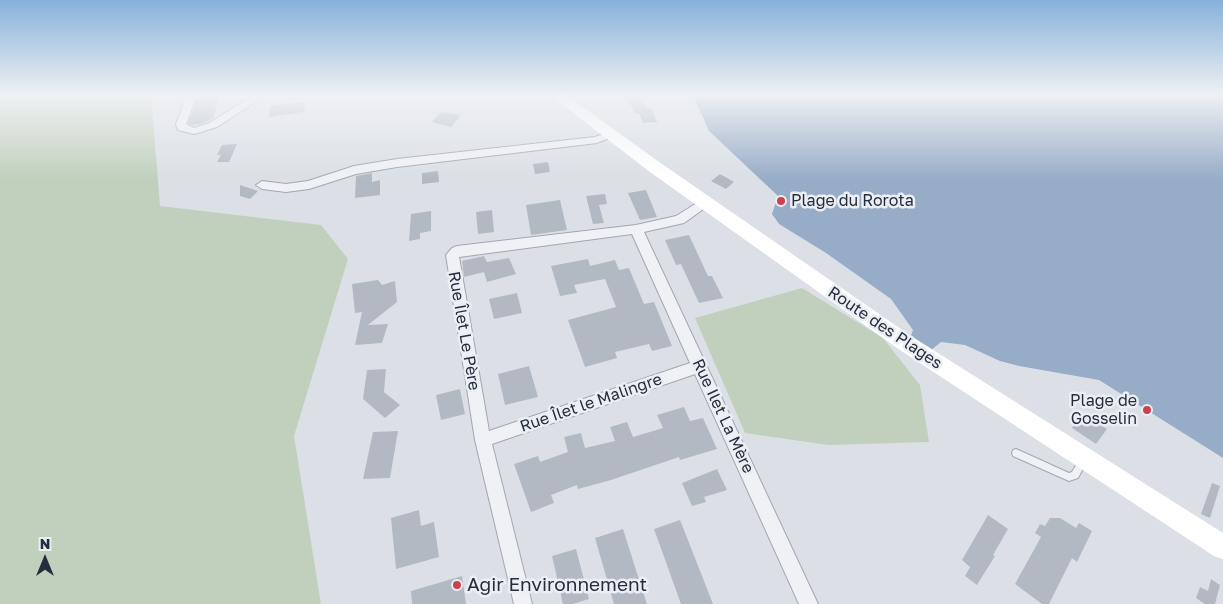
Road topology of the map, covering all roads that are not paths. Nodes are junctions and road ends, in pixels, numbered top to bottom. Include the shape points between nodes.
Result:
1 (181, 123) edge
2 (216, 123) edge
3 (595, 123) edge
4 (610, 134) junction
5 (262, 185) dead end
6 (705, 202) junction
7 (636, 229) junction
8 (700, 366) junction
9 (483, 440) junction
10 (1016, 453) dead end
11 (1085, 458) junction
12 (1223, 547) edge
13 (523, 604) edge
14 (809, 604) edge

1 - 2 street via 182,128 194,131
3 - 4 street, Route des Plages
4 - 5 street via 597,140 354,170 309,185 286,188
4 - 6 street, Route des Plages
6 - 7 street, Rue Îlet Le Père via 680,220
6 - 11 street, Route des Plages via 904,342
7 - 8 street, Rue Ilet La Mère
7 - 9 street, Rue Îlet Le Père via 452,254
8 - 9 street, Rue Îlet le Malingre
8 - 14 street, Rue Ilet La Mère
9 - 13 street, Rue Îlet Le Père
10 - 11 lane via 1069,477 1075,475
11 - 12 street, Route des Plages

